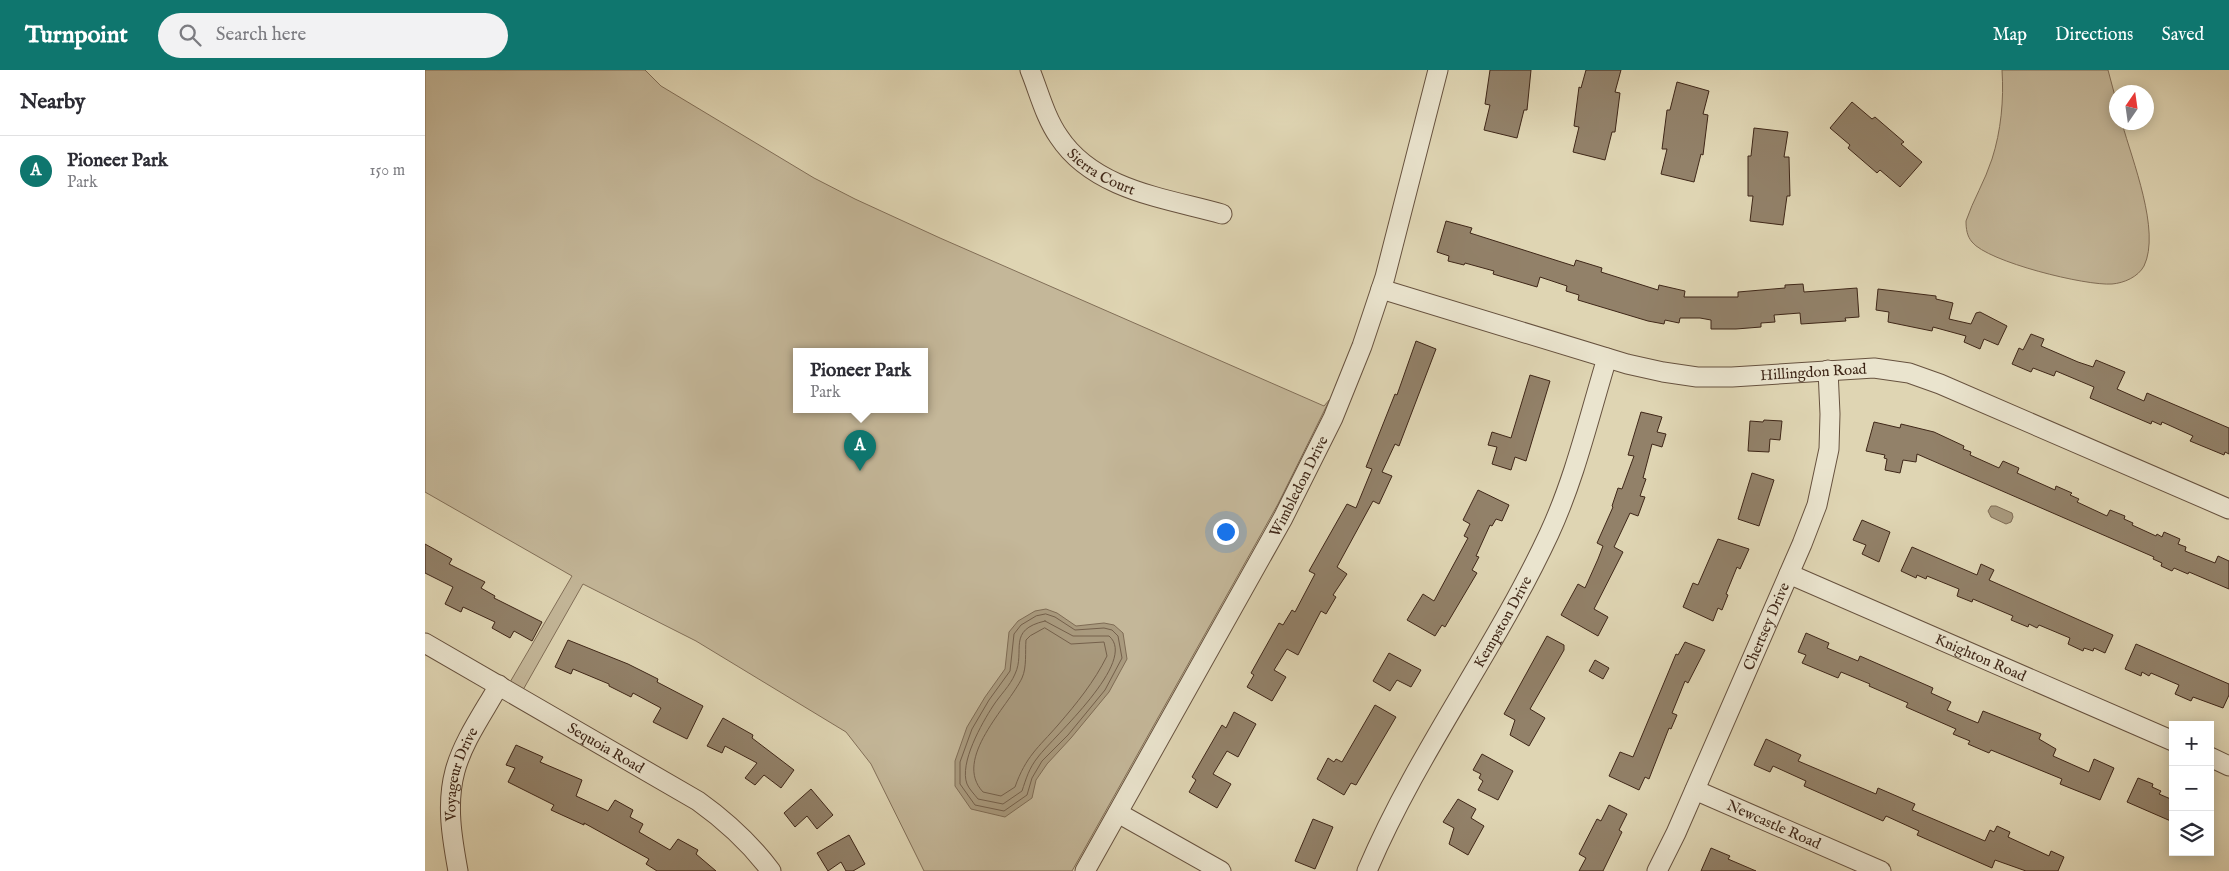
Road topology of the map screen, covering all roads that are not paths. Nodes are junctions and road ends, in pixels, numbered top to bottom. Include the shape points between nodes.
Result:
1 (1030, 70) edge
2 (1438, 70) edge
3 (1222, 214) dead end
4 (1381, 289) junction
5 (1607, 358) junction
6 (1828, 370) junction
7 (2229, 509) edge
8 (1789, 574) junction
9 (425, 643) edge
10 (499, 685) junction
11 (2169, 739) edge
12 (2214, 760) edge
13 (2229, 766) edge
14 (1695, 790) junction
15 (1117, 813) junction
16 (458, 871) edge
17 (771, 871) edge
18 (1085, 871) edge
19 (1221, 871) edge
20 (1367, 871) edge
21 (1657, 871) edge
22 (1881, 871) edge

1 - 3 street, Sierra Court via 1058,136 1086,166 1126,187
2 - 4 street, Wimbledon Drive
4 - 5 street, Hillingdon Road
4 - 15 street, Wimbledon Drive via 1357,362 1321,444 1283,518
5 - 6 street, Hillingdon Road via 1655,371 1697,377
5 - 20 street, Kempston Drive via 1573,473 1549,534 1404,795
6 - 7 street, Hillingdon Road via 1882,369 1932,381
6 - 8 street, Chertsey Drive via 1830,421 1826,464 1814,512
8 - 11 street, Knighton Road
8 - 14 street, Chertsey Drive
9 - 10 street, Sequoia Road
10 - 16 street, Voyageur Drive via 466,744 455,771 450,827
10 - 17 street, Sequoia Road via 698,801 735,830
12 - 13 street
14 - 21 street, Chertsey Drive
14 - 22 street, Newcastle Road
15 - 18 street, Wimbledon Drive
15 - 19 street

